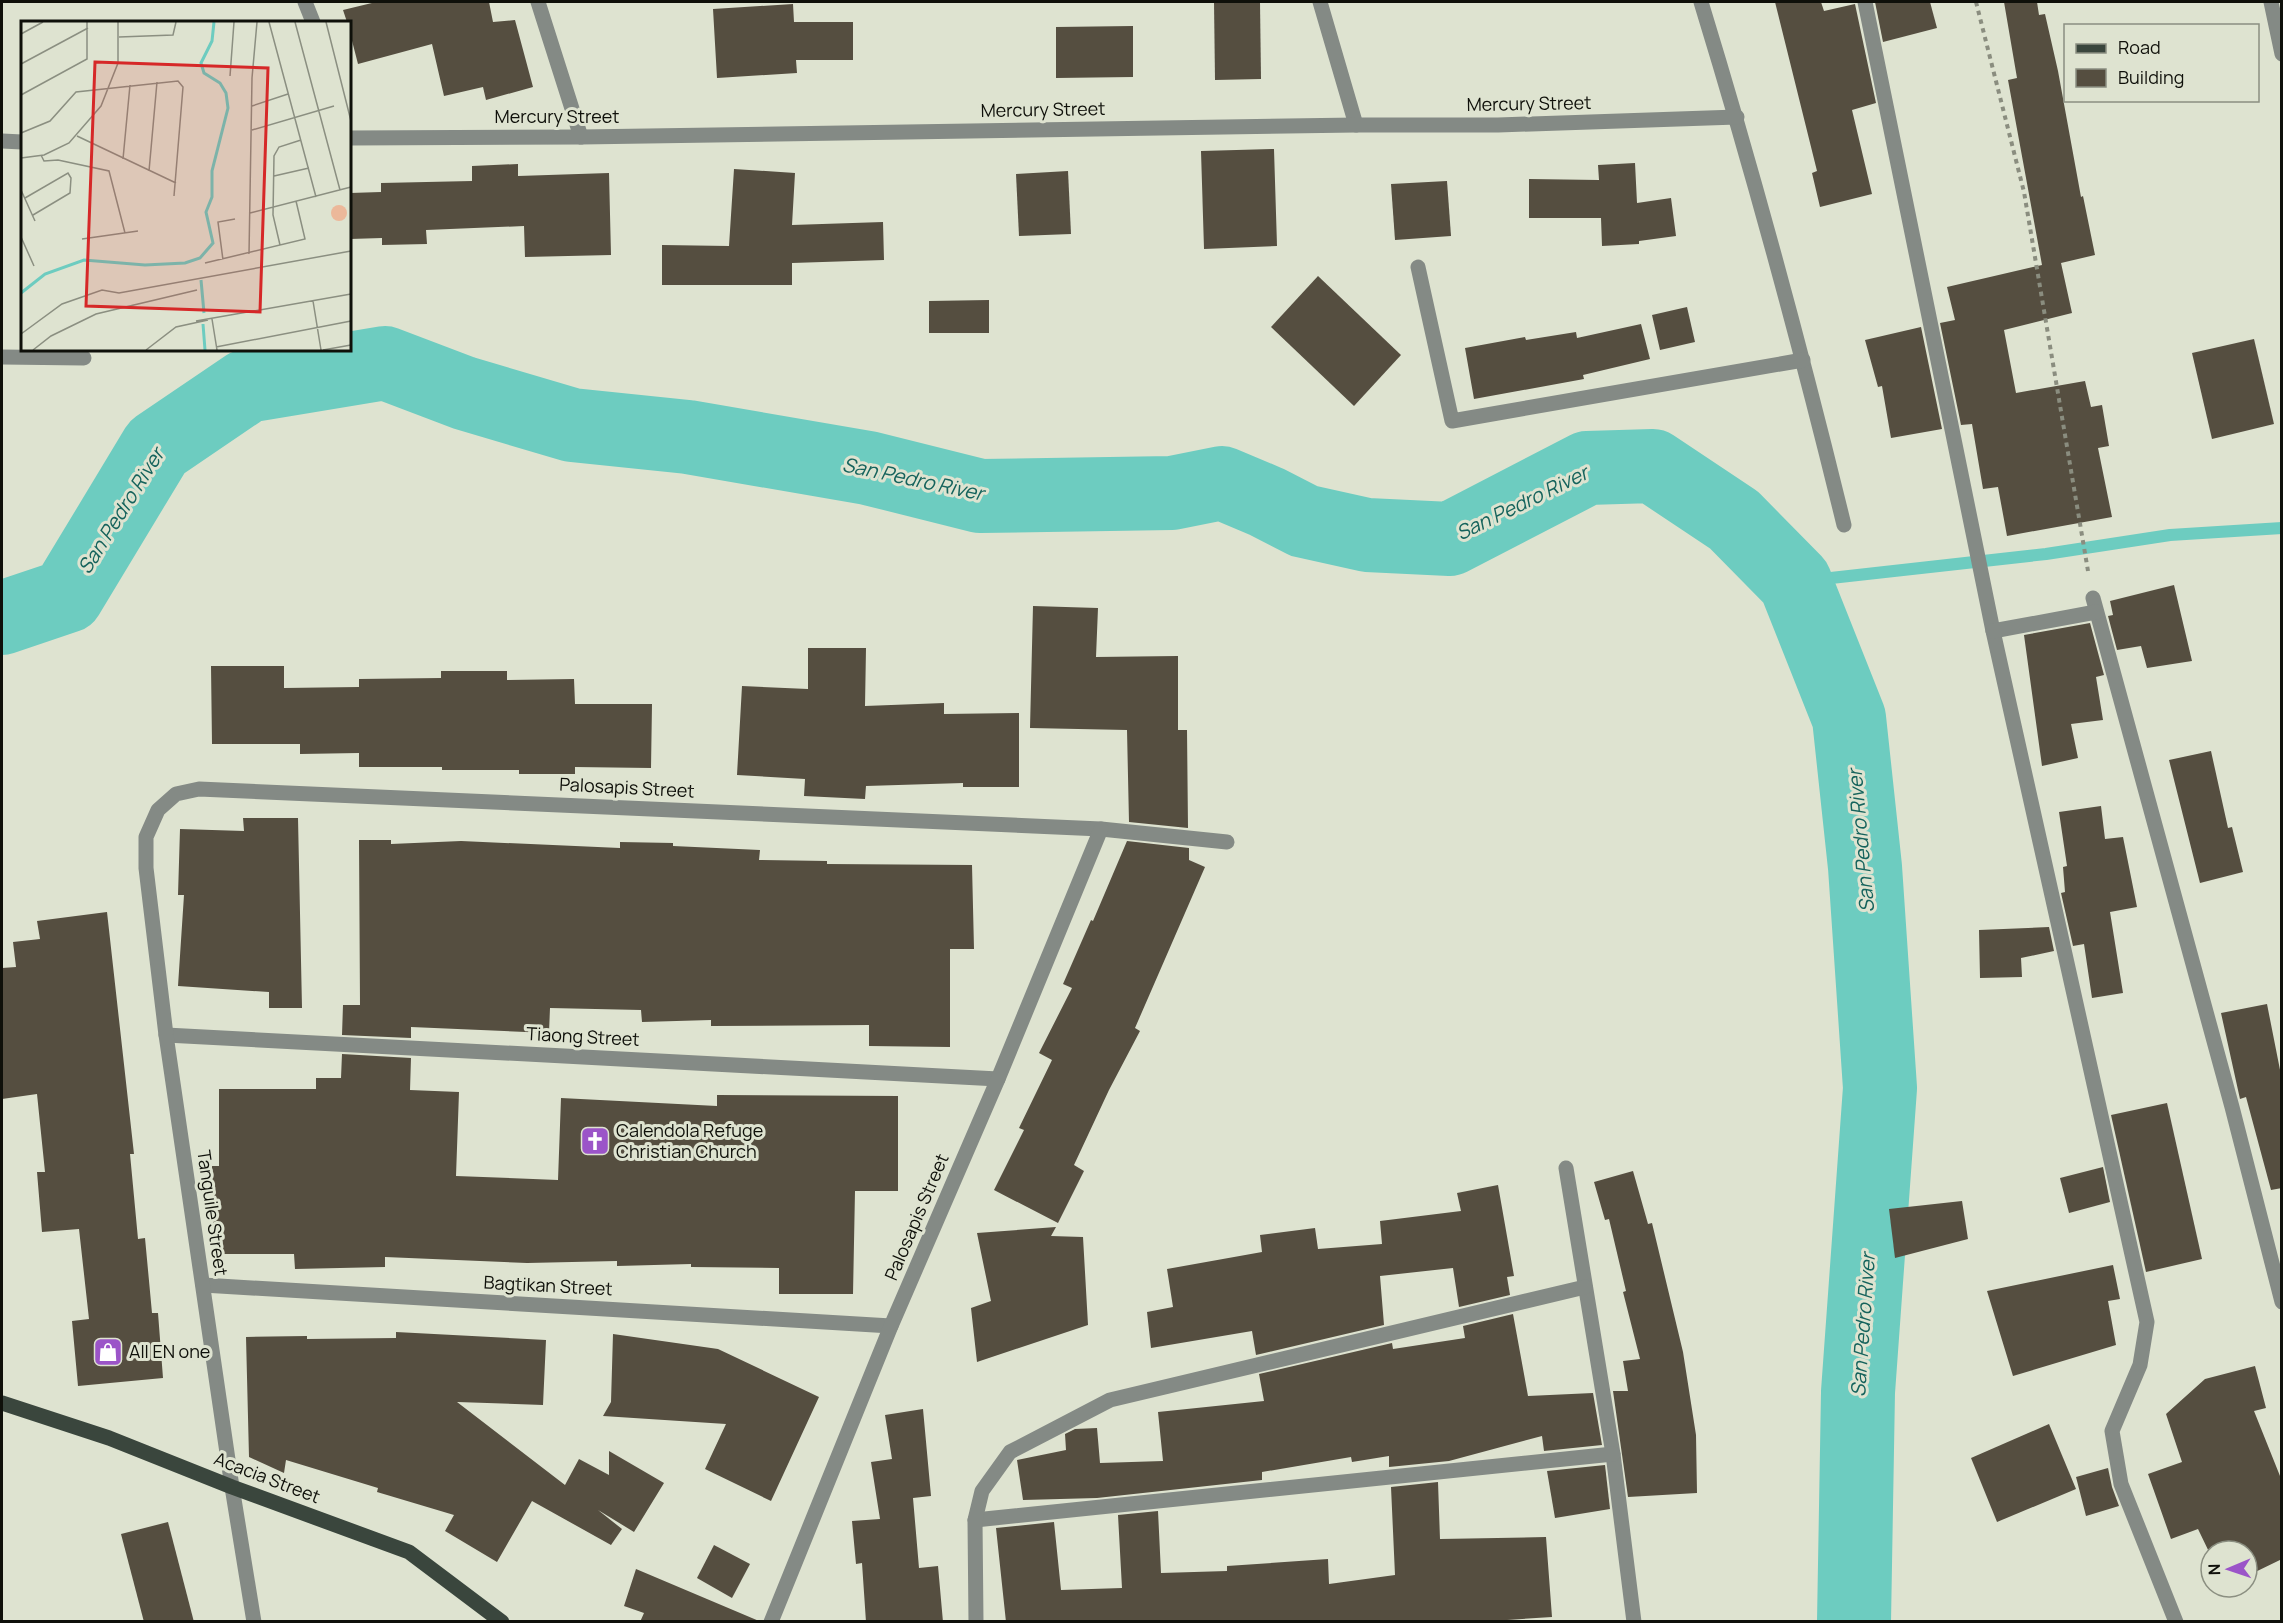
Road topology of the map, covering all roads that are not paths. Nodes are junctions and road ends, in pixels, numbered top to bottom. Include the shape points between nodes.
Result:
1 (305, 2) edge
2 (538, 2) edge
3 (1320, 2) edge
4 (1701, 2) edge
5 (1865, 2) edge
6 (2271, 2) edge
7 (313, 21) edge
8 (2282, 54) edge
9 (1737, 117) junction
10 (1356, 124) junction
11 (581, 137) junction
12 (352, 138) edge
13 (2, 141) edge
14 (21, 142) edge
15 (1418, 267) dead end
16 (2, 357) edge
17 (84, 358) dead end
18 (1803, 360) junction
19 (1844, 525) dead end
20 (1993, 631) junction
21 (158, 810) joint
22 (1101, 829) junction
23 (1227, 842) dead end
24 (166, 1035) junction
25 (998, 1079) junction
26 (1566, 1168) dead end
27 (203, 1285) junction
28 (1585, 1287) junction
29 (2282, 1302) edge
30 (891, 1326) junction
31 (2, 1403) edge
32 (1613, 1454) junction
33 (232, 1486) junction
34 (975, 1520) junction
35 (254, 1622) edge
36 (502, 1622) edge
37 (771, 1622) edge
38 (976, 1622) edge
39 (1634, 1622) edge
40 (2176, 1622) edge

1 - 7 street
2 - 11 street
3 - 10 street
4 - 9 street
5 - 20 street
6 - 8 street
9 - 10 street, Mercury Street via 1498,125
9 - 18 street
10 - 11 street, Mercury Street
11 - 12 street, Mercury Street
13 - 14 street
15 - 18 street via 1452,421
16 - 17 street
18 - 19 street
20 - 29 street via 2094,605
20 - 40 street via 2147,1322 2140,1365 2112,1431 2121,1484
21 - 22 street, Palosapis Street via 176,794 199,789
21 - 24 street, Tanguile Street via 146,837 146,868
22 - 23 street, Palosapis Street
22 - 25 street, Palosapis Street
24 - 25 street, Tiaong Street
24 - 27 street, Tanguile Street
25 - 30 street, Palosapis Street
26 - 28 street
27 - 30 street, Bagtikan Street
27 - 33 street, Tanguile Street
28 - 32 street
28 - 34 street via 1110,1400 1010,1452 982,1491
30 - 37 street, Palosapis Street
31 - 33 main road, Acacia Street via 109,1438
32 - 34 street
32 - 39 street
33 - 35 street, Tanguile Street
33 - 36 main road, Acacia Street via 409,1552
34 - 38 street

